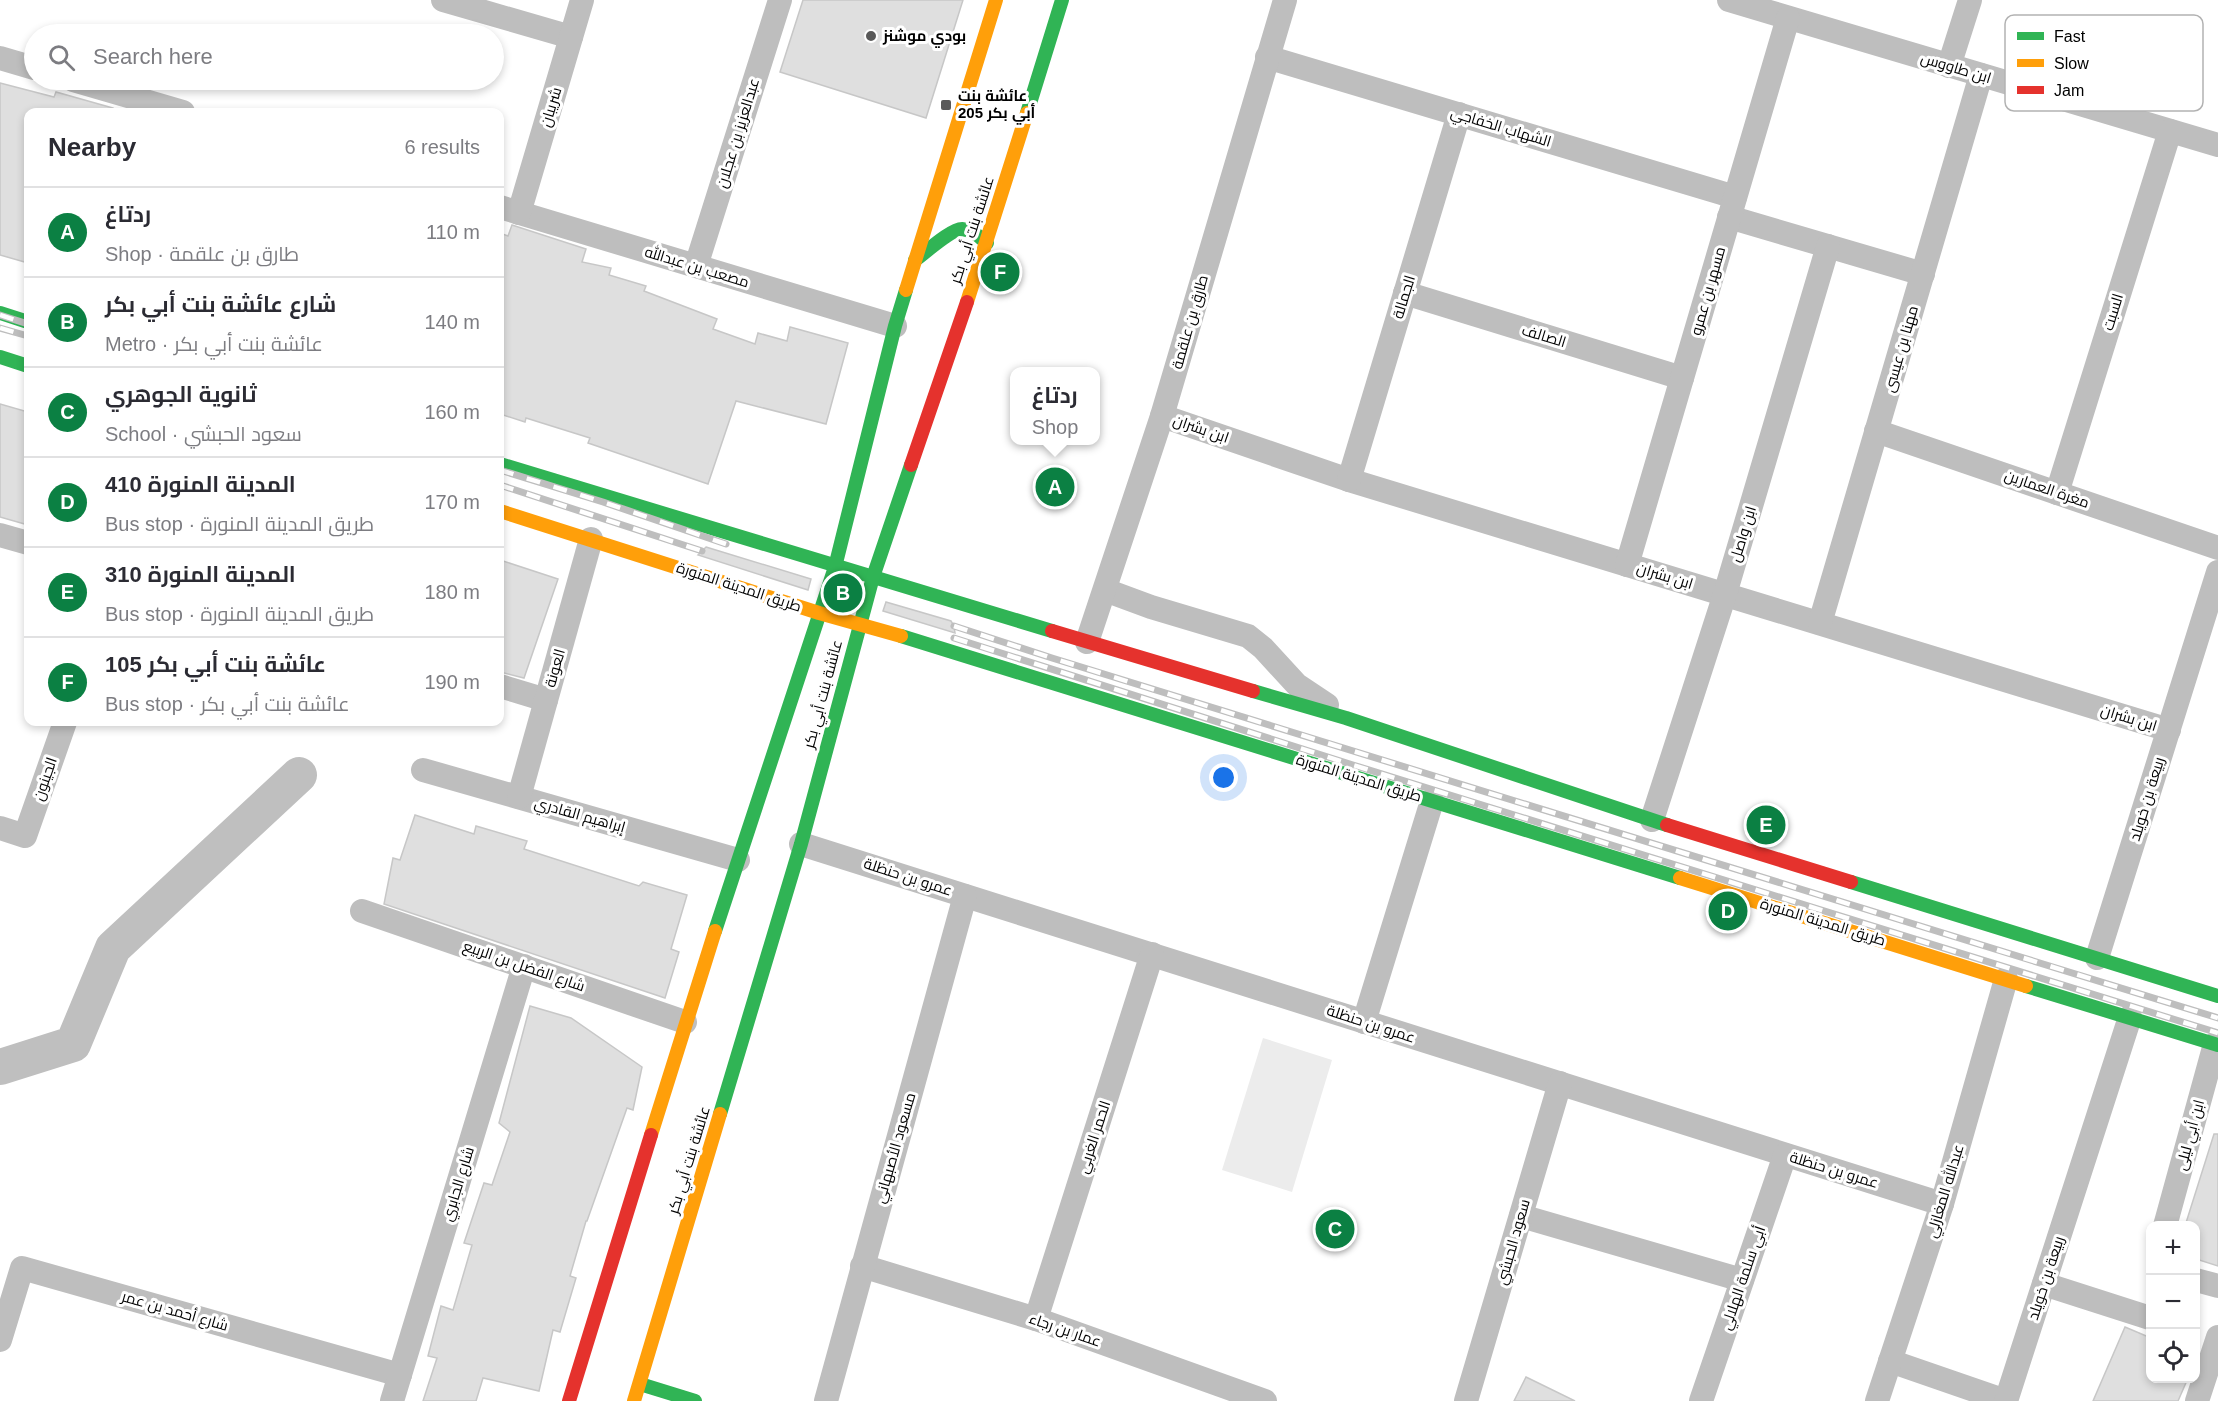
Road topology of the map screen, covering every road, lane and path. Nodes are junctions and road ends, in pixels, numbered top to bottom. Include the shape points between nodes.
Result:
1 (443, 0) edge
2 (582, 0) edge
3 (780, 0) edge
4 (996, 0) edge
5 (1062, 0) edge
6 (1285, 0) edge
7 (1729, 0) edge
8 (1970, 0) edge
9 (1788, 18) junction
10 (572, 37) junction
11 (1267, 57) junction
12 (0, 58) edge
13 (24, 65) edge
14 (1949, 66) junction
15 (1981, 75) junction
16 (2005, 82) edge
17 (107, 90) edge
18 (169, 108) edge
19 (2102, 111) edge
20 (1459, 114) junction
21 (2170, 131) junction
22 (2218, 145) edge
23 (1732, 207) junction
24 (509, 210) edge
25 (987, 243) junction
26 (1828, 246) junction
27 (915, 260) junction
28 (696, 266) junction
29 (1923, 274) junction
30 (1405, 293) junction
31 (0, 313) edge
32 (24, 321) edge
33 (895, 326) junction
34 (0, 357) edge
35 (24, 365) edge
36 (1682, 378) junction
37 (1162, 416) junction
38 (1876, 431) junction
39 (504, 465) edge
40 (1349, 480) junction
41 (2056, 493) junction
42 (504, 512) edge
43 (0, 535) edge
44 (591, 539) junction
45 (24, 542) edge
46 (2218, 548) edge
47 (1627, 565) junction
48 (835, 567) junction
49 (2218, 572) edge
50 (873, 577) junction
51 (1105, 590) junction
52 (1725, 594) junction
53 (819, 613) junction
54 (859, 623) junction
55 (1820, 623) junction
56 (1088, 642) junction
57 (504, 687) edge
58 (546, 700) junction
59 (1346, 718) junction
60 (64, 726) edge
61 (2169, 730) junction
62 (423, 770) dead end
63 (519, 797) junction
64 (1432, 801) junction
65 (1652, 820) junction
66 (0, 828) edge
67 (801, 844) junction
68 (738, 860) junction
69 (965, 896) junction
70 (362, 911) dead end
71 (1152, 954) junction
72 (2097, 958) junction
73 (524, 966) junction
74 (2006, 979) junction
75 (2218, 996) edge
76 (2130, 1017) junction
77 (685, 1022) junction
78 (1364, 1022) junction
79 (2216, 1044) edge
80 (1560, 1083) junction
81 (1785, 1155) junction
82 (1941, 1204) junction
83 (1521, 1216) junction
84 (2166, 1221) edge
85 (862, 1266) junction
86 (1742, 1280) junction
87 (2200, 1281) edge
88 (2044, 1284) junction
89 (2218, 1286) edge
90 (2146, 1316) edge
91 (1036, 1319) junction
92 (2210, 1336) edge
93 (0, 1340) edge
94 (1890, 1361) junction
95 (400, 1375) junction
96 (640, 1384) junction
97 (392, 1401) edge
98 (568, 1401) edge
99 (634, 1401) edge
100 (695, 1401) edge
101 (826, 1401) edge
102 (1264, 1401) edge
103 (1466, 1401) edge
104 (1701, 1401) edge
105 (1877, 1401) edge
106 (2006, 1401) edge
107 (2197, 1401) edge

1 - 10 street
2 - 10 street, شريبان
3 - 28 street, عبدالعزيز بن عجلان
4 - 27 main road, عائشة بنت أبي بكر
5 - 25 main road, عائشة بنت أبي بكر
6 - 11 street, طارق بن علقمة
7 - 9 street, ابن طاووس
8 - 14 street
9 - 14 street, ابن طاووس
9 - 23 street, مسهر بن عمرو
10 - 24 street, شريبان
11 - 20 street, الشهاب الخفاجي
11 - 37 street, طارق بن علقمة
12 - 13 street
14 - 15 street, ابن طاووس
15 - 16 street, ابن طاووس
15 - 29 street, مهنا بن عيسى
17 - 18 street
19 - 21 street, ابن طاووس
20 - 23 street, الشهاب الخفاجي
20 - 30 street, الجمالة
21 - 22 street, ابن طاووس
21 - 41 street, السبت
23 - 26 street, الشهاب الخفاجي
23 - 36 street, مسهر بن عمرو
24 - 28 street, مصعب بن عبدالله
25 - 27 main road via 962,229
25 - 50 main road, عائشة بنت أبي بكر
26 - 29 street, الشهاب الخفاجي
26 - 52 street, ابن واصل
27 - 33 main road, عائشة بنت أبي بكر
28 - 33 street, مصعب بن عبدالله
29 - 38 street, مهنا بن عيسى
30 - 36 street, الصالف
30 - 40 street, الجمالة
31 - 32 main road
33 - 48 main road, عائشة بنت أبي بكر
34 - 35 main road
36 - 47 street, مسهر بن عمرو
37 - 40 street, ابن بشران
37 - 51 street, طارق بن علقمة
38 - 41 street, مغرة العمارين
38 - 55 street, مهنا بن عيسى
39 - 48 main road
40 - 47 street, ابن بشران
41 - 46 street, مغرة العمارين
42 - 44 main road, طريق المدينة المنورة
43 - 45 street
44 - 53 main road, طريق المدينة المنورة
44 - 58 street, العونة
47 - 52 street, ابن بشران
48 - 50 main road
48 - 53 main road, عائشة بنت أبي بكر
49 - 61 street, ربيعة بن خويلد
50 - 54 main road, عائشة بنت أبي بكر
50 - 56 main road
51 - 56 street, طارق بن علقمة
51 - 59 street via 1248,636 1298,685
52 - 55 street, ابن بشران
52 - 65 street, ابن واصل
53 - 54 main road, طريق المدينة المنورة
53 - 68 main road, عائشة بنت أبي بكر
54 - 64 main road, طريق المدينة المنورة
54 - 67 main road, عائشة بنت أبي بكر
55 - 61 street, ابن بشران
56 - 59 main road
57 - 58 street
58 - 63 street, العونة
59 - 65 main road
60 - 66 street, الجينون via 26,836
61 - 72 street, ربيعة بن خويلد
62 - 63 street, إبراهيم القادري
63 - 68 street, إبراهيم القادري
64 - 74 main road, طريق المدينة المنورة
64 - 78 street
65 - 72 main road
67 - 69 street, عمرو بن حنظلة
67 - 96 main road, عائشة بنت أبي بكر
68 - 77 main road, عائشة بنت أبي بكر
69 - 71 street, عمرو بن حنظلة
69 - 85 street, مسعود الأصبهاني
70 - 73 street, شارع الفضل بن الربيع
71 - 78 street, عمرو بن حنظلة
71 - 91 street, الحمر الغربي
72 - 75 main road
73 - 77 street, شارع الفضل بن الربيع
73 - 95 street, شارع الجابري
74 - 76 main road, طريق المدينة المنورة
74 - 82 street, عبدالله المغازلي
76 - 79 main road, طريق المدينة المنورة
76 - 88 street, ربيعة بن خويلد
77 - 98 main road, عائشة بنت أبي بكر
78 - 80 street, عمرو بن حنظلة
79 - 84 street, ابن أبي ليلى
80 - 81 street, عمرو بن حنظلة
80 - 83 street, سعود الحبشي
81 - 82 street, عمرو بن حنظلة
81 - 86 street, أبي سلمة الهلالي
82 - 94 street, عبدالله المغازلي
83 - 86 street
83 - 103 street, سعود الحبشي
85 - 91 street, عمار بن رجاء
85 - 101 street, مسعود الأصبهاني
86 - 104 street, أبي سلمة الهلالي
87 - 89 street
88 - 90 street
88 - 106 street, ربيعة بن خويلد
91 - 102 street, عمار بن رجاء
92 - 107 street
93 - 95 street, شارع أحمد بن عمر via 22,1268
94 - 105 street, عبدالله المغازلي
94 - 106 street
95 - 97 street, شارع الجابري
96 - 99 main road, عائشة بنت أبي بكر
96 - 100 main road

